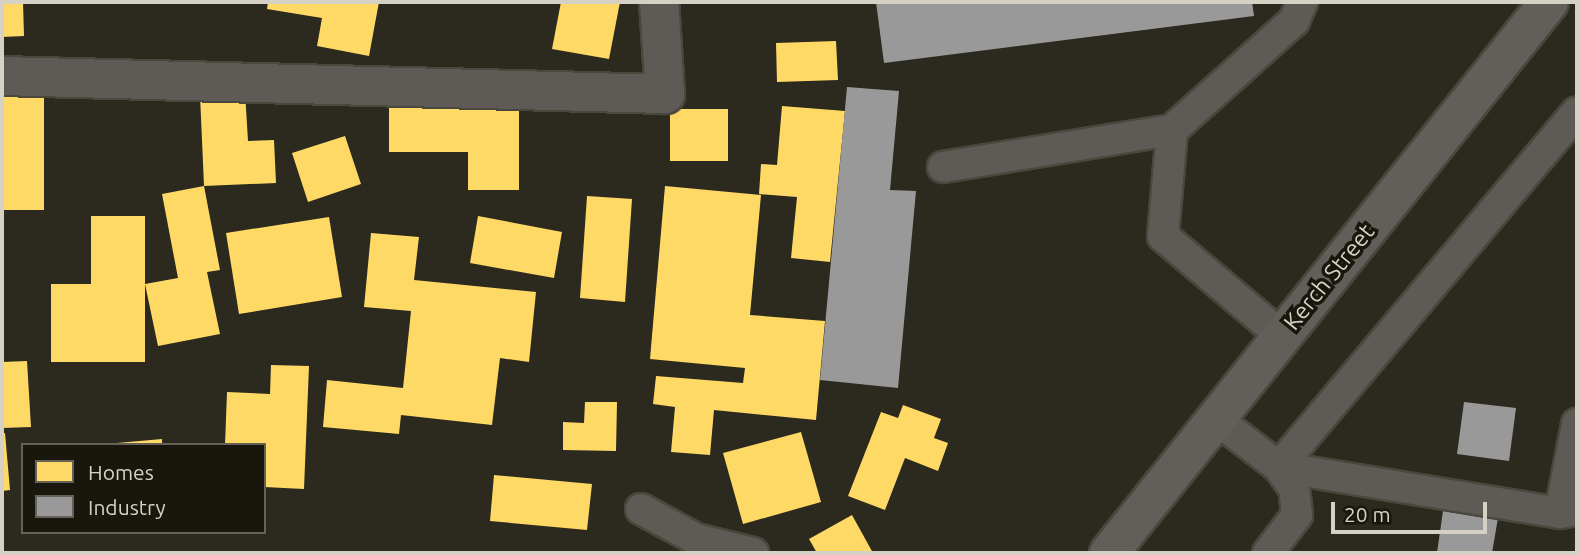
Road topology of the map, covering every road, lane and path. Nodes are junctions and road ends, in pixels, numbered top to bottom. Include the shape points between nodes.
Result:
1 (659, 2) edge
2 (1302, 2) edge
3 (1549, 2) edge
4 (2, 76) edge
5 (1577, 112) edge
6 (1172, 130) junction
7 (943, 167) dead end
8 (1282, 336) junction
9 (1216, 419) junction
10 (1577, 425) edge
11 (1279, 467) junction
12 (641, 509) dead end
13 (1569, 512) edge
14 (1124, 547) edge
15 (753, 553) edge
16 (1268, 553) edge

1 - 4 street via 665,94
2 - 6 lane via 1294,22
3 - 8 main road, Kerch Street
5 - 11 lane
6 - 7 lane
6 - 8 lane via 1163,236
8 - 9 main road, Kerch Street
9 - 11 lane
9 - 14 main road, Kerch Street
10 - 13 lane
11 - 13 lane
11 - 16 lane via 1294,488 1297,515
12 - 15 lane via 696,539

